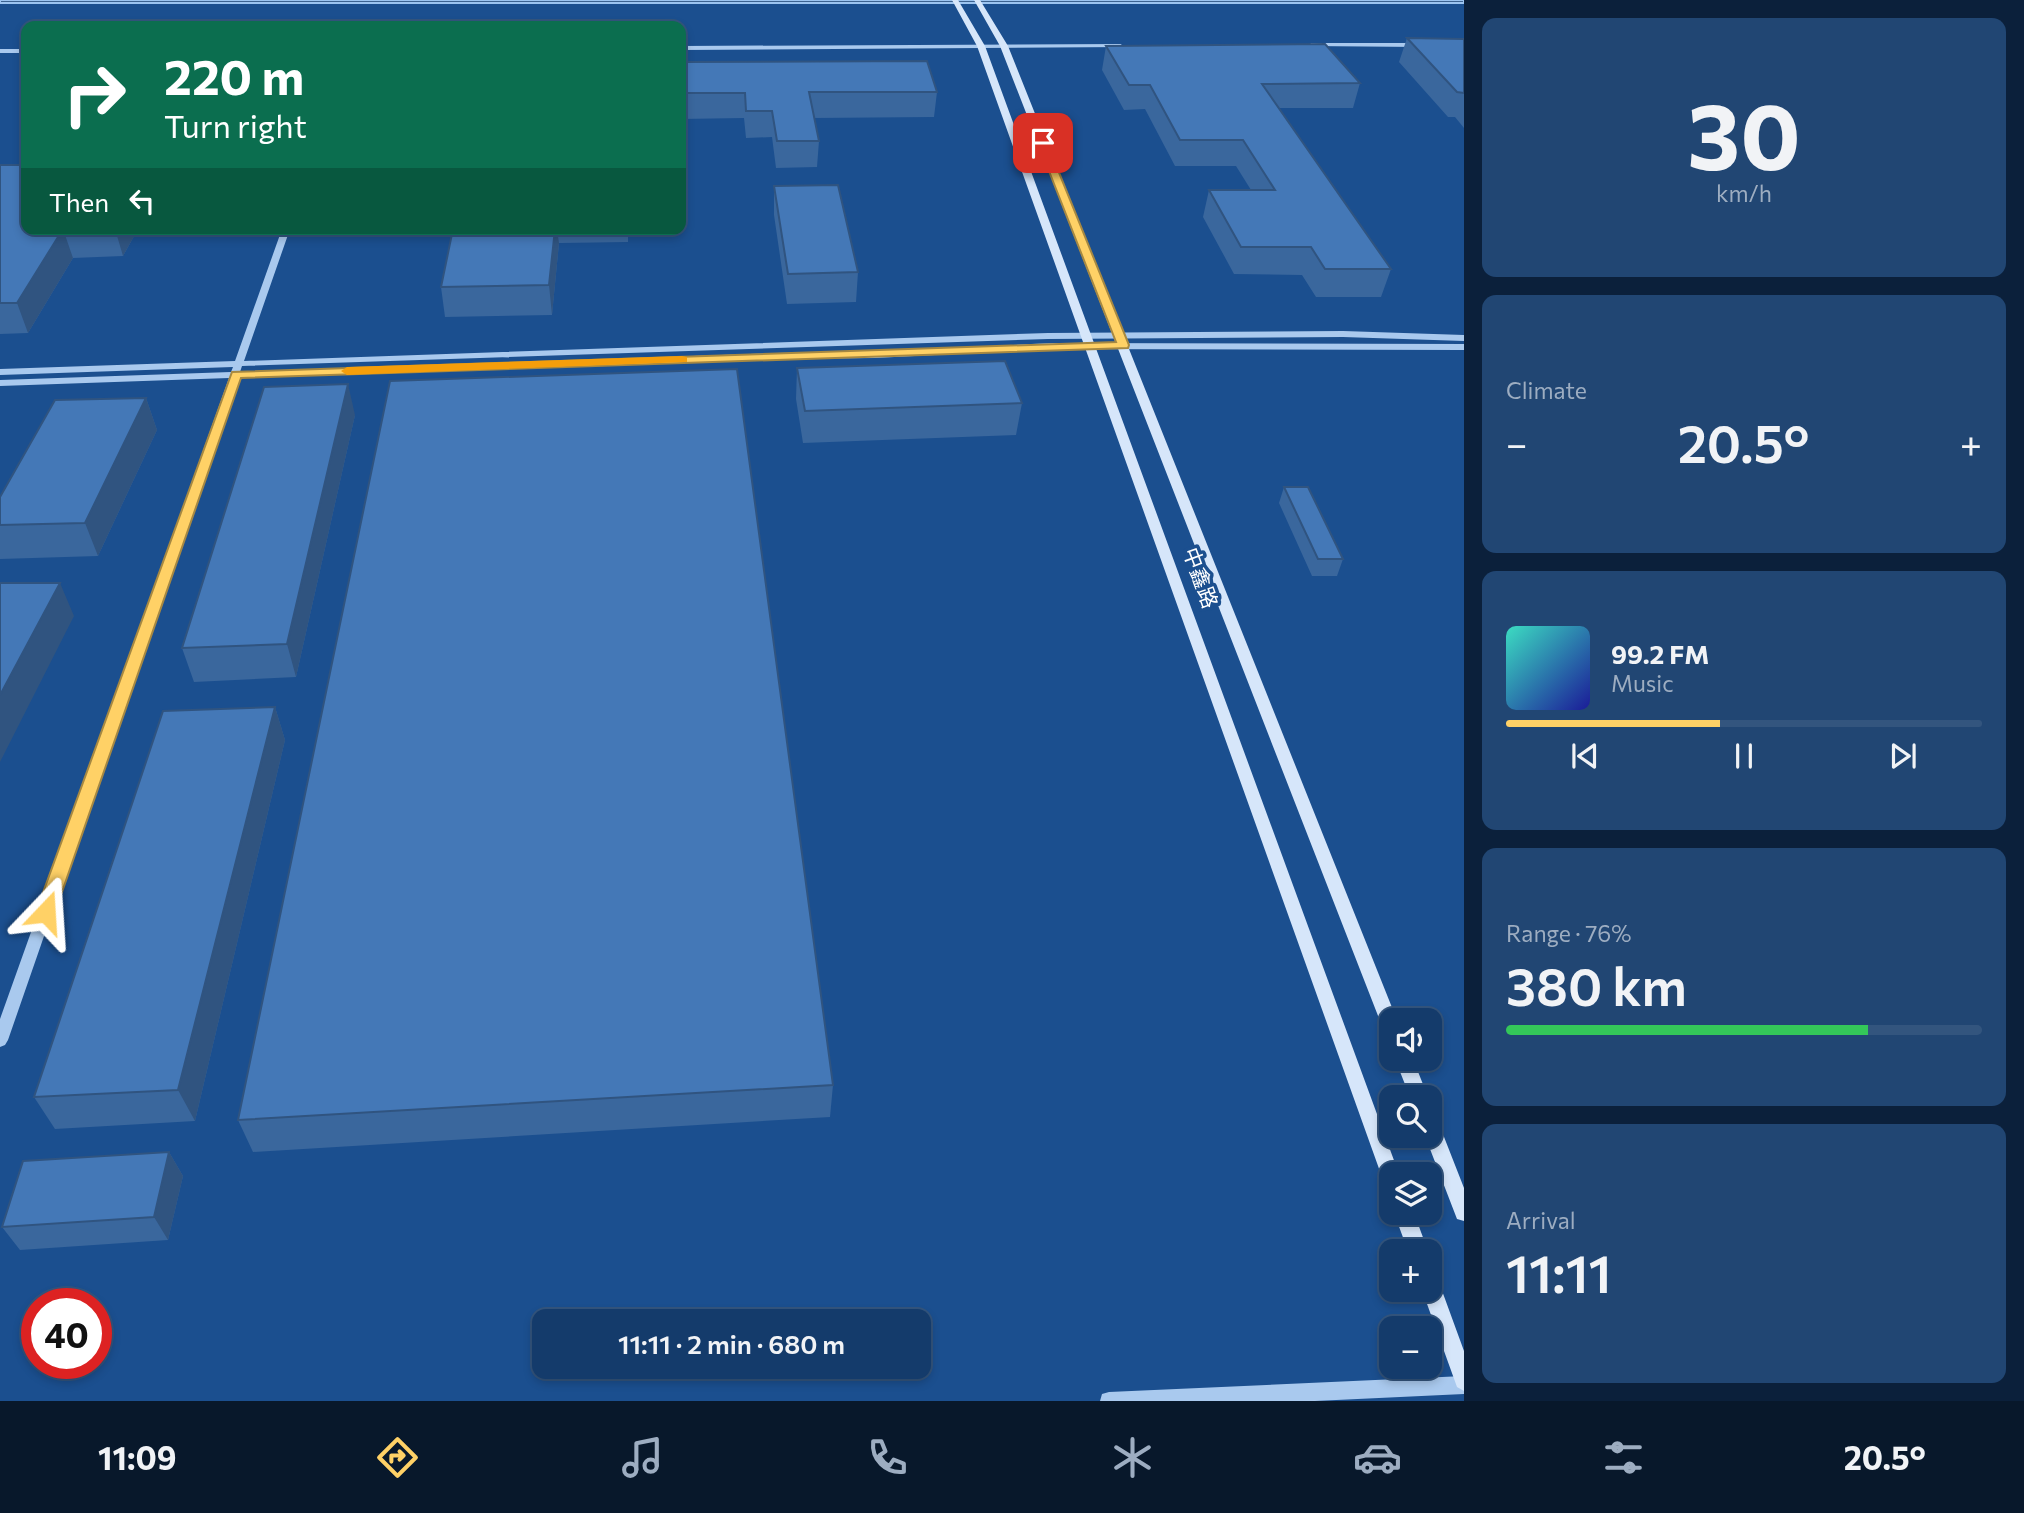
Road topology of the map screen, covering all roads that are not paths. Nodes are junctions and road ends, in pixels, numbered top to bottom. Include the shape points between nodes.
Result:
1 (955, 0) edge
2 (977, 0) edge
3 (1298, 45) edge
4 (1423, 45) edge
5 (981, 46) junction
6 (1004, 46) junction
7 (1130, 46) edge
8 (686, 48) edge
9 (0, 51) edge
10 (21, 51) edge
11 (284, 235) edge
12 (1464, 338) edge
13 (1089, 341) junction
14 (1122, 341) junction
15 (1464, 347) edge
16 (238, 369) junction
17 (0, 372) edge
18 (0, 383) edge
19 (1384, 1008) edge
20 (0, 1040) edge
21 (1439, 1148) edge
22 (1386, 1162) edge
23 (1464, 1212) edge
24 (1436, 1302) edge
25 (1464, 1383) edge
26 (1109, 1401) edge

1 - 5 main road, 中鑫路
2 - 6 main road, 中鑫路
3 - 4 street
5 - 6 street
5 - 8 street
5 - 13 main road, 中鑫路
6 - 7 street
6 - 14 main road, 中鑫路
9 - 10 street
11 - 16 street
12 - 14 street via 1343,334
13 - 14 street
13 - 16 street
13 - 22 main road, 中鑫路
14 - 15 street
14 - 19 main road, 中鑫路
16 - 17 street
16 - 18 street
16 - 20 street
21 - 23 main road
24 - 25 main road
25 - 26 street

